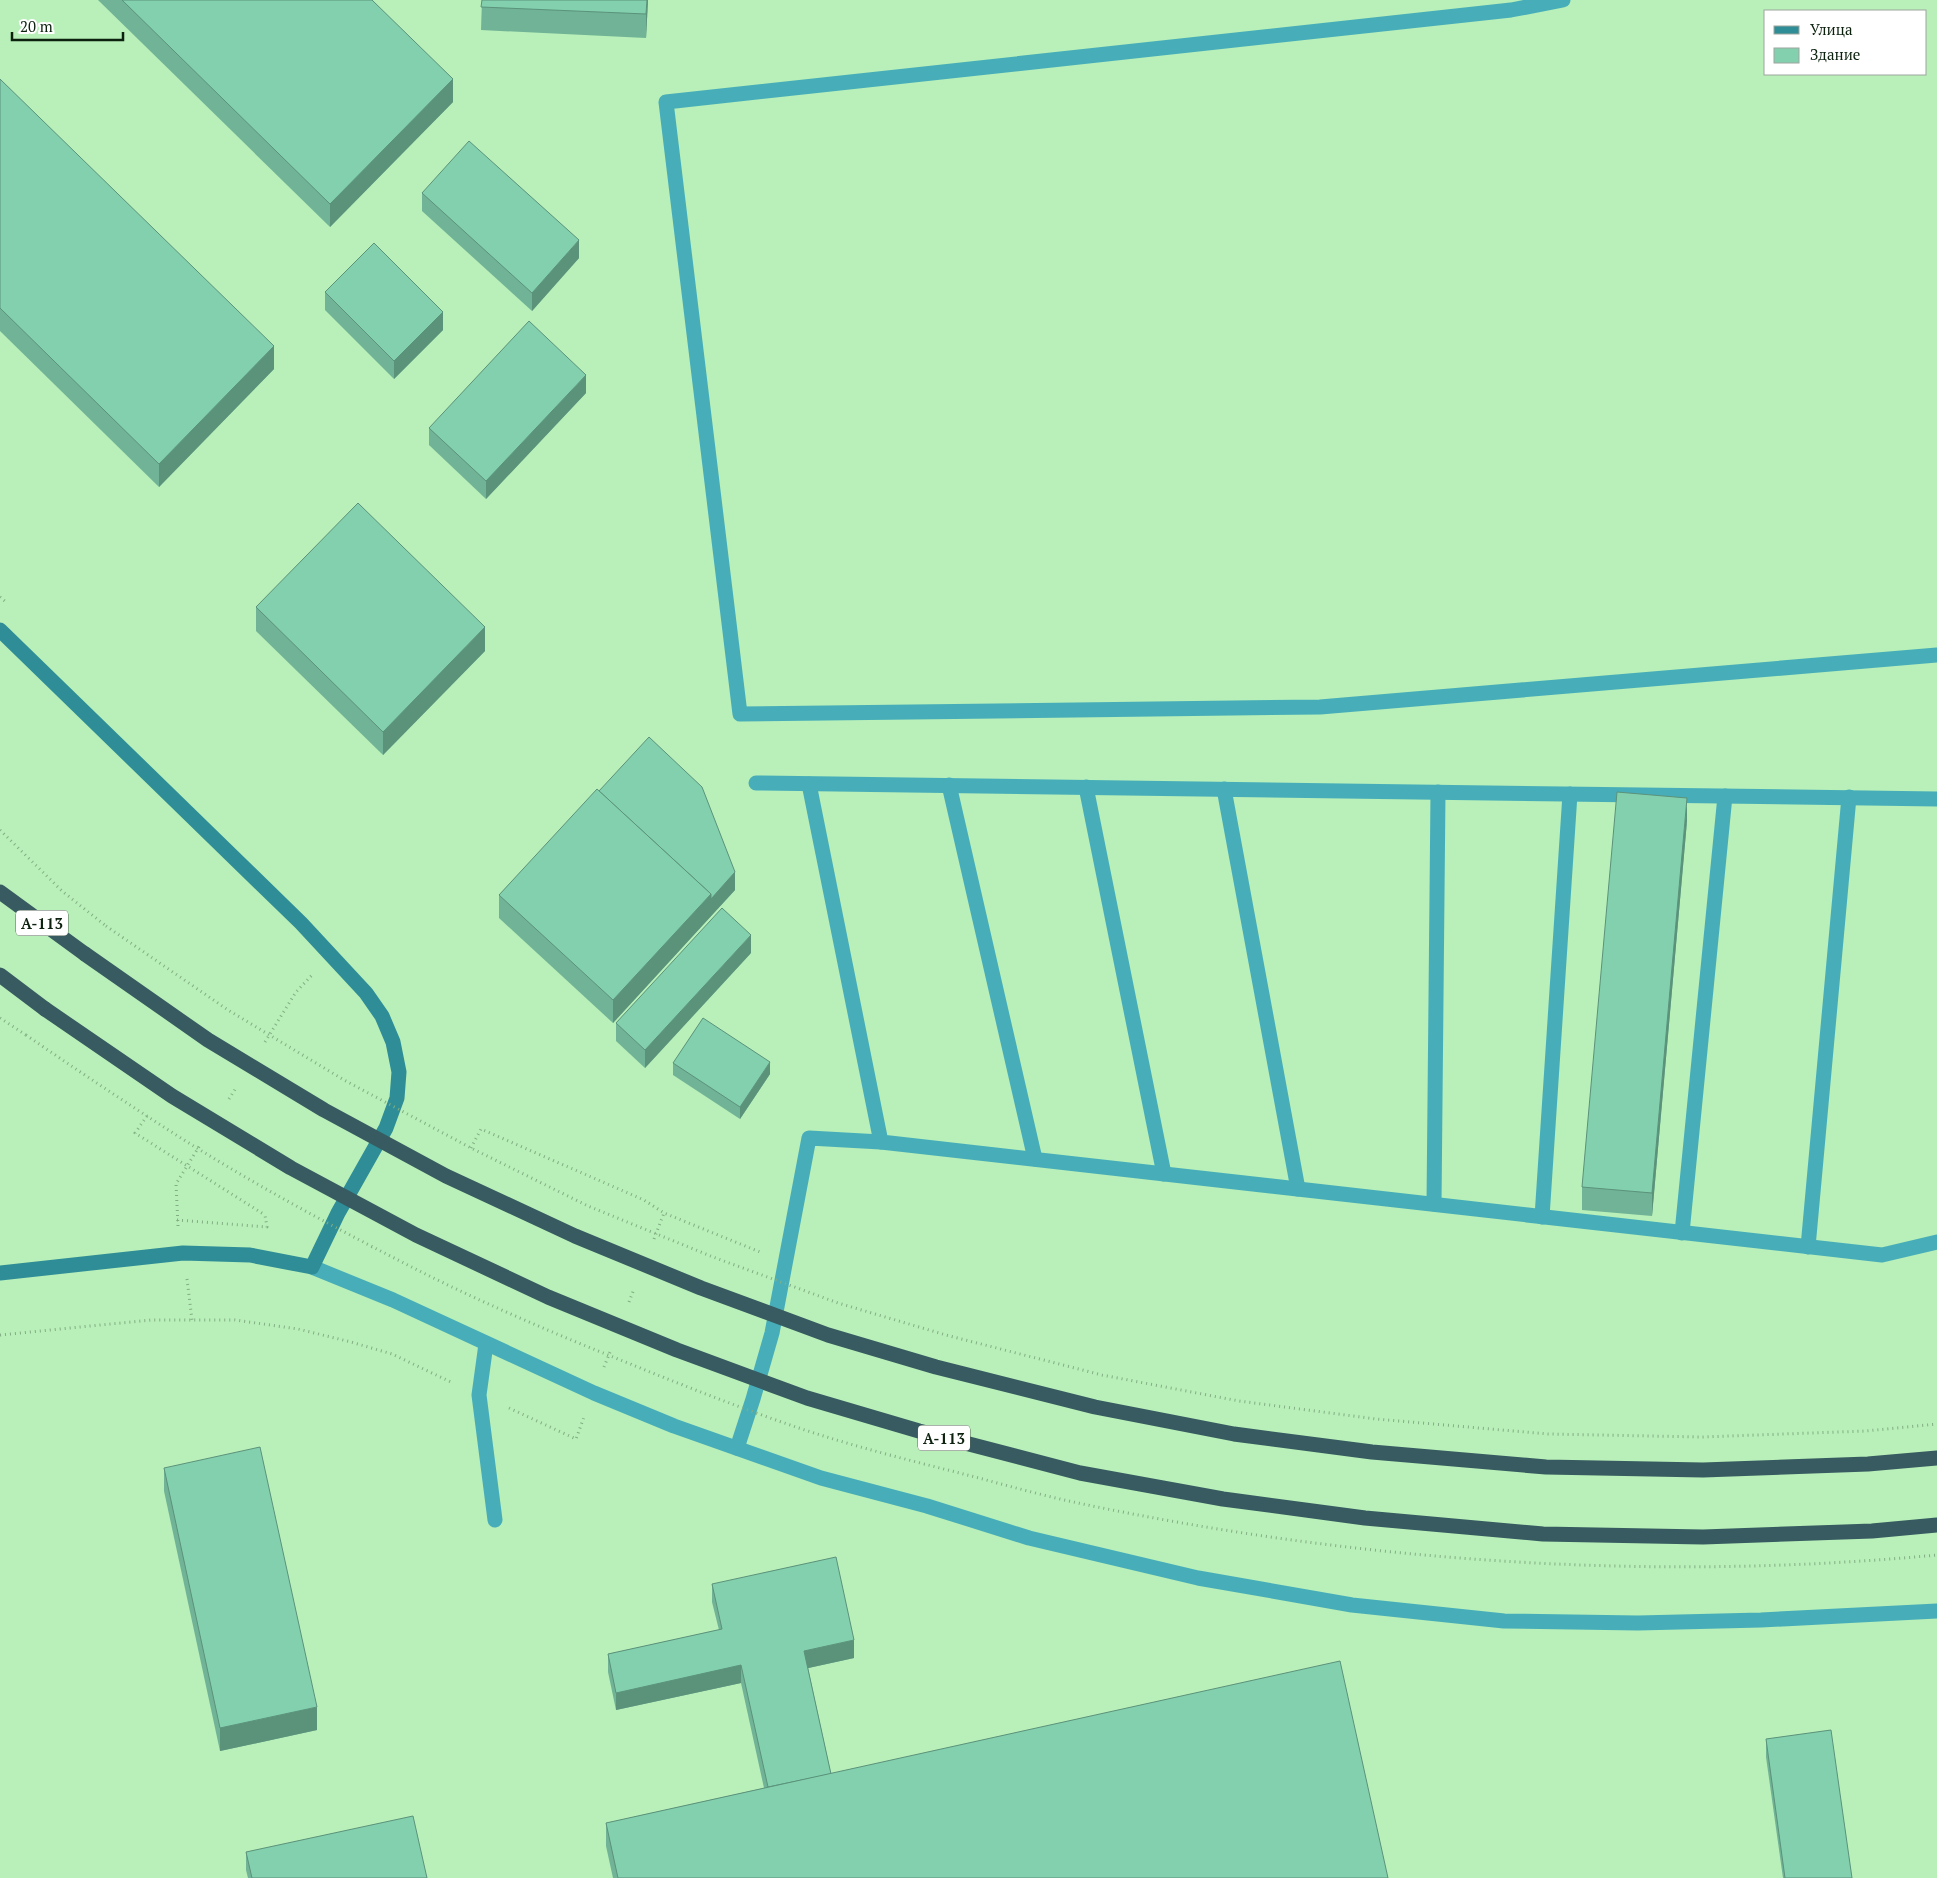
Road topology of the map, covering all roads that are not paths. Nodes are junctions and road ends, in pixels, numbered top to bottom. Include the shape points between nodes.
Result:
1 (1563, 0) edge
2 (0, 630) edge
3 (1937, 654) edge
4 (756, 783) dead end
5 (808, 784) junction
6 (950, 786) junction
7 (1086, 787) junction
8 (1224, 789) junction
9 (1438, 792) junction
10 (1570, 794) junction
11 (1726, 796) junction
12 (1850, 798) junction
13 (1937, 799) edge
14 (0, 892) edge
15 (0, 975) edge
16 (881, 1142) junction
17 (1036, 1159) junction
18 (1164, 1174) junction
19 (1298, 1189) junction
20 (1434, 1204) junction
21 (1542, 1217) junction
22 (1682, 1232) junction
23 (1937, 1242) edge
24 (1808, 1247) junction
25 (312, 1267) junction
26 (0, 1273) edge
27 (486, 1344) junction
28 (737, 1448) junction
29 (1937, 1458) edge
30 (495, 1520) dead end
31 (1937, 1524) edge
32 (1937, 1611) edge

1 - 3 lane via 1511,10 666,102 740,714 1320,707
2 - 25 street via 294,916 366,993 382,1016 393,1042 399,1072 397,1098 386,1128
4 - 5 lane
5 - 6 lane
5 - 16 lane
6 - 7 lane
6 - 17 lane
7 - 8 lane
7 - 18 lane
8 - 9 lane
8 - 19 lane
9 - 10 lane
9 - 20 lane
10 - 11 lane
10 - 21 lane
11 - 12 lane
11 - 22 lane
12 - 13 lane
12 - 24 lane
14 - 29 highway, А-113, bridge via 208,1040 324,1110 446,1176 575,1236 701,1288 828,1335 936,1367 1095,1407 1234,1434 1392,1454 1546,1467 1703,1470
15 - 31 highway, А-113, bridge via 172,1096 291,1168 416,1235 548,1297 677,1350 807,1398 919,1431 1080,1473 1223,1500 1365,1518 1543,1534 1703,1537 1872,1531
16 - 17 lane
16 - 28 lane via 809,1138 772,1333
17 - 18 lane
18 - 19 lane
19 - 20 lane
20 - 21 lane
21 - 22 lane
22 - 24 lane
23 - 24 lane via 1882,1255
25 - 26 street via 250,1255 183,1253
25 - 27 lane via 393,1300
27 - 28 lane via 594,1393
27 - 30 lane via 479,1395
28 - 32 lane via 822,1478 928,1506 1029,1538 1198,1578 1352,1605 1504,1621 1638,1623

